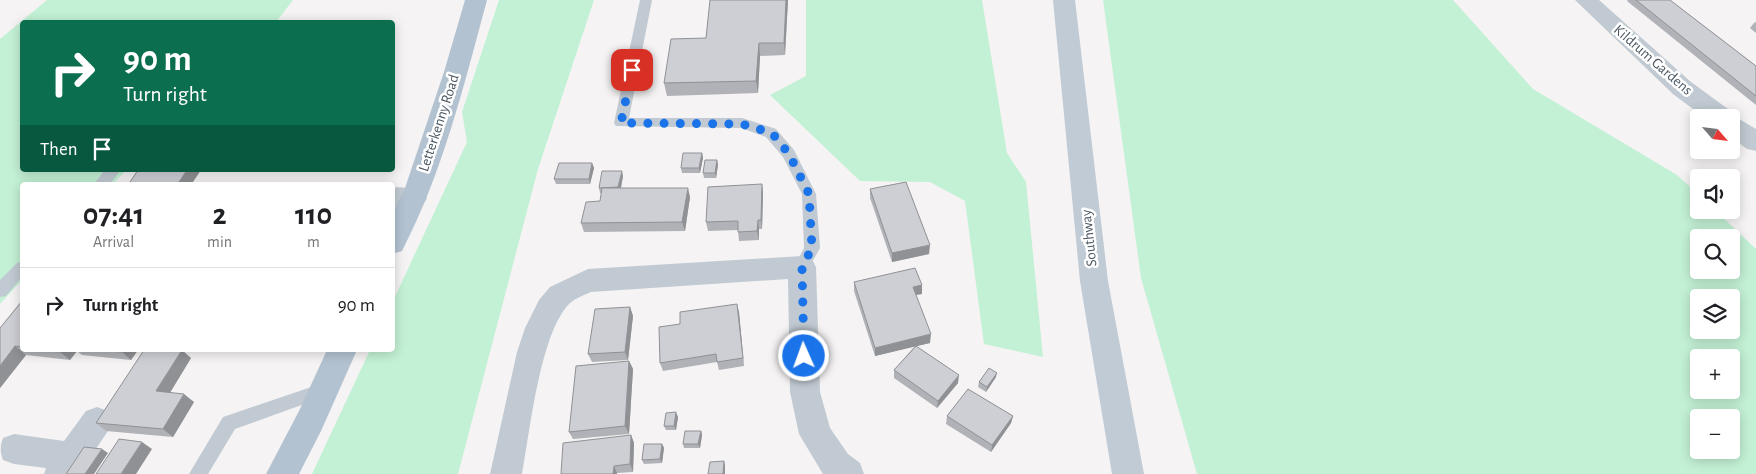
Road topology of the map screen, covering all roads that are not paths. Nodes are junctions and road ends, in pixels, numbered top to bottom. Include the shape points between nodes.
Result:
1 (476, 0) edge
2 (646, 0) edge
3 (1064, 0) edge
4 (1586, 0) edge
5 (1711, 109) edge
6 (1740, 130) edge
7 (1756, 142) edge
8 (112, 172) edge
9 (103, 182) edge
10 (403, 198) edge
11 (395, 231) edge
12 (802, 267) junction
13 (20, 269) edge
14 (0, 291) edge
15 (341, 352) edge
16 (323, 390) junction
17 (97, 421) edge
18 (14, 449) dead end
19 (65, 466) edge
20 (198, 474) edge
21 (282, 474) edge
22 (506, 474) edge
23 (848, 474) edge
24 (1128, 474) edge

1 - 10 main road, Letterkenny Road via 456,72
2 - 12 lane via 621,123 742,124 772,133 789,154 809,194 812,248
3 - 24 street, Southway via 1094,281
4 - 5 street, Kildrum Gardens via 1682,88
6 - 7 street
8 - 9 lane
10 - 11 main road, Letterkenny Road
12 - 22 street via 588,281 561,294 548,309 534,339
12 - 23 street via 805,392 815,434 836,465
13 - 14 lane
15 - 16 main road
16 - 20 lane via 229,423
16 - 21 main road
17 - 19 street
18 - 19 street

